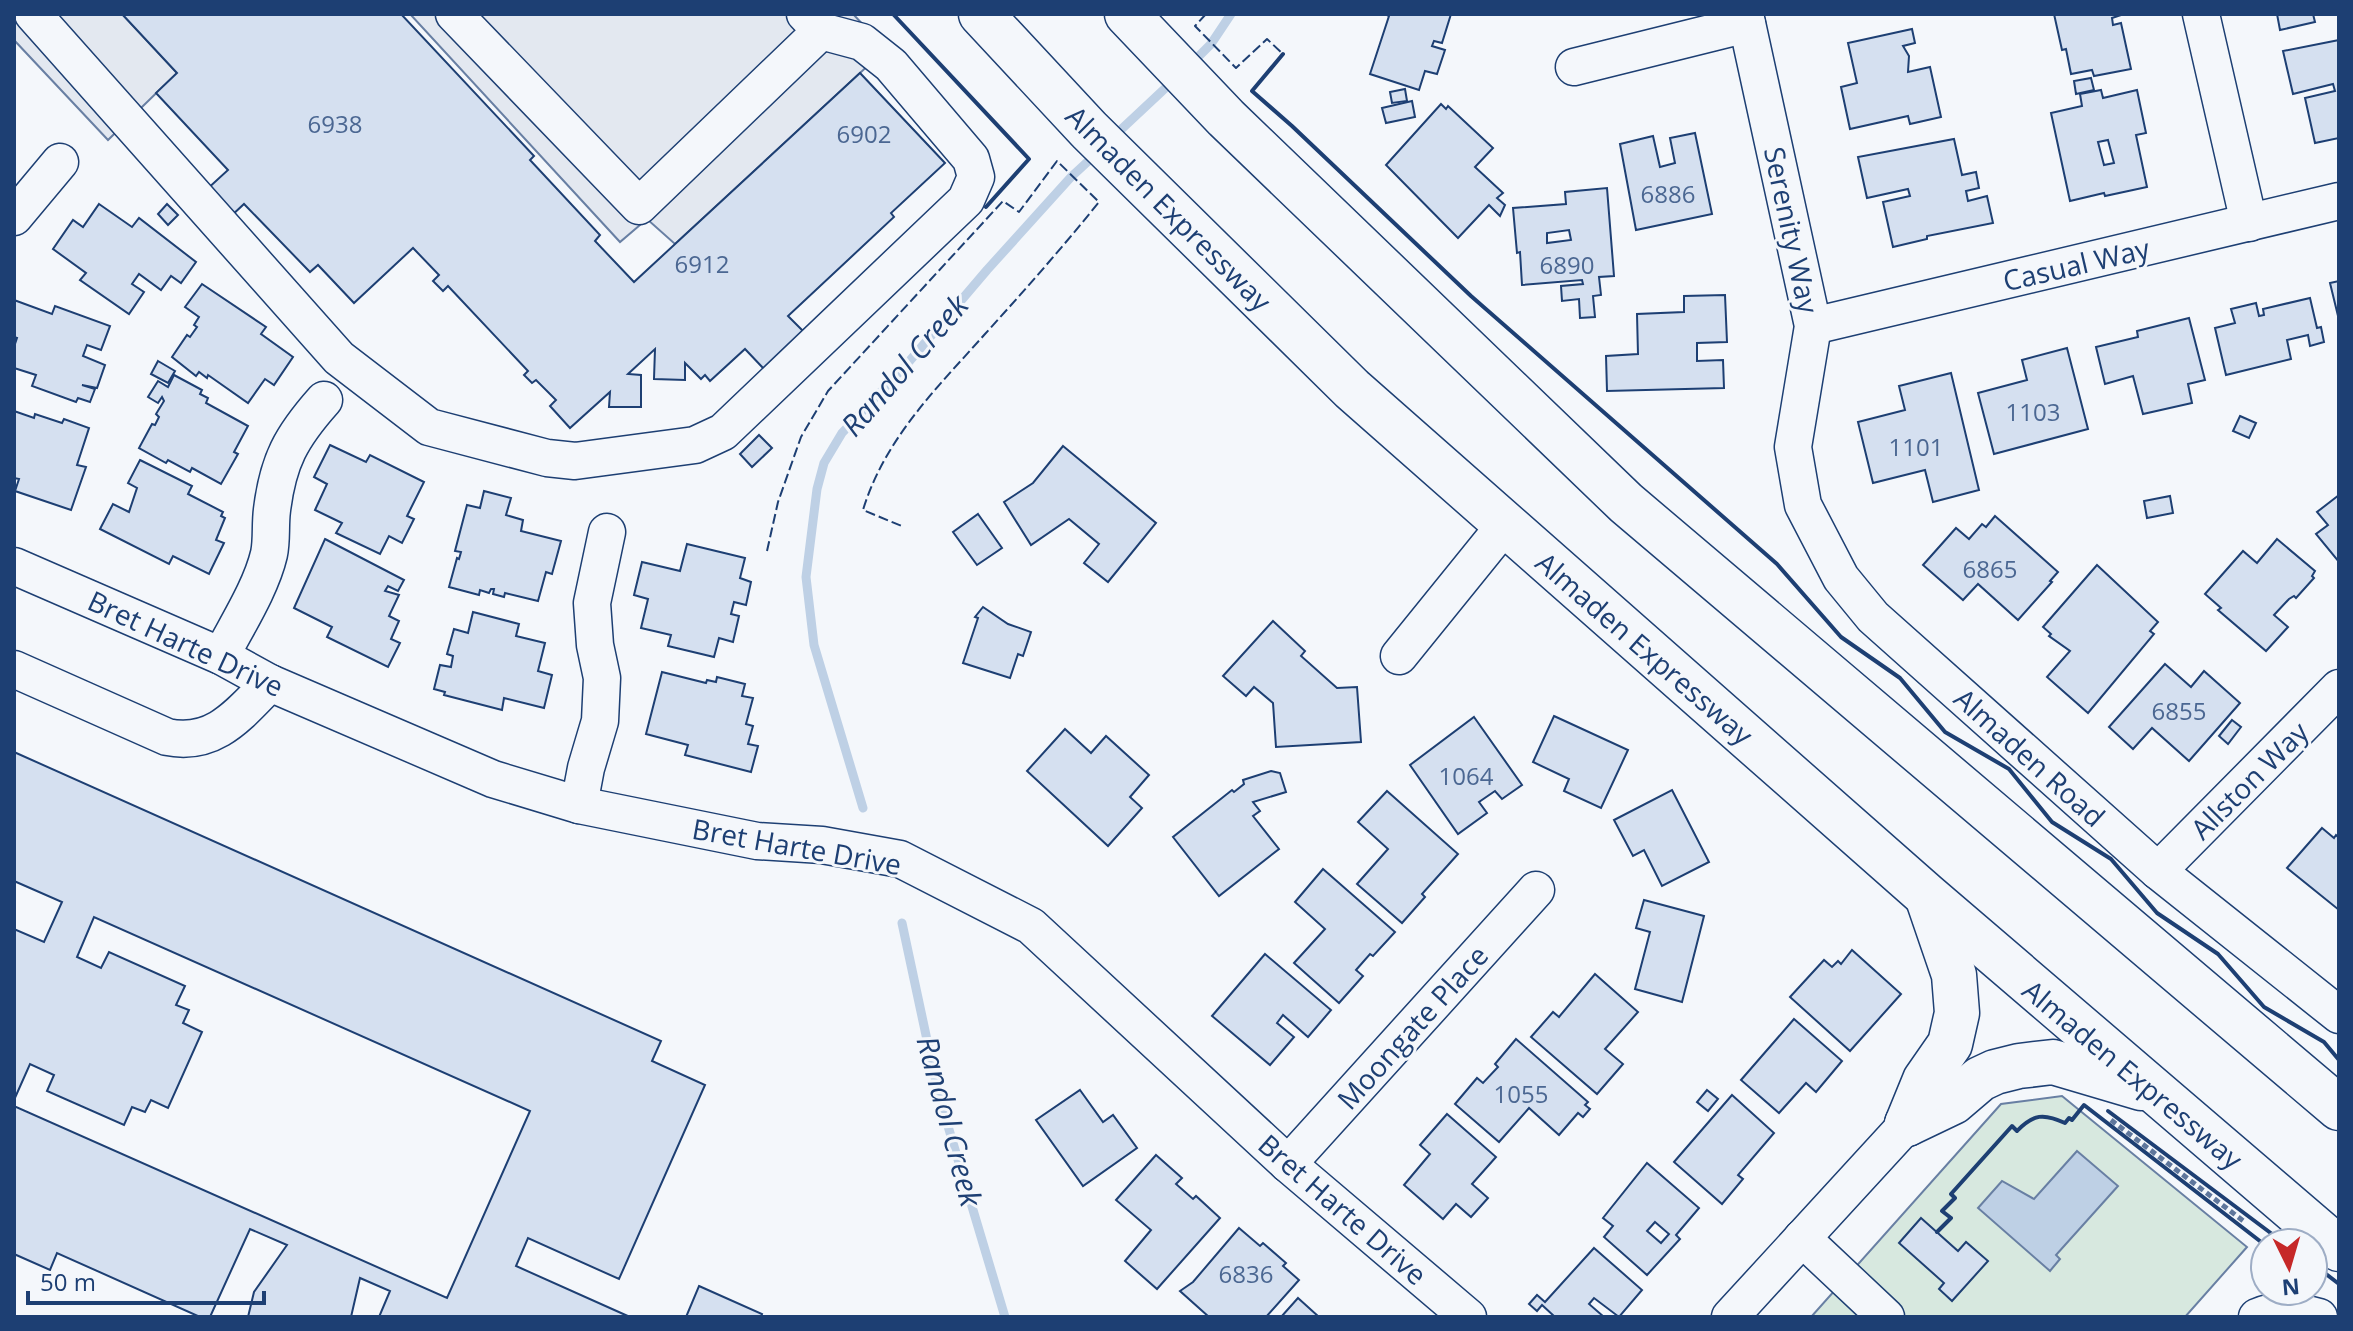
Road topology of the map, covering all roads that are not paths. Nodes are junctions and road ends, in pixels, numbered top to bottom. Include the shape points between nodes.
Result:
1 (33, 14) edge
2 (454, 14) edge
3 (981, 14) edge
4 (1127, 14) edge
5 (2201, 14) edge
6 (1746, 19) edge
7 (813, 23) edge
8 (1574, 67) dead end
9 (60, 162) dead end
10 (2339, 201) edge
11 (14, 217) edge
12 (2249, 223) junction
13 (1813, 326) junction
14 (324, 400) dead end
15 (1793, 447) joint
16 (1505, 525) junction
17 (607, 532) dead end
18 (14, 566) edge
19 (221, 656) junction
20 (1399, 656) dead end
21 (14, 669) edge
22 (270, 683) junction
23 (2339, 688) edge
24 (579, 805) junction
25 (2158, 871) junction
26 (1536, 890) dead end
27 (1926, 895) junction
28 (2339, 1015) edge
29 (2155, 1092) junction
30 (2339, 1108) edge
31 (1907, 1124) junction
32 (1288, 1164) junction
33 (1802, 1238) junction
34 (2339, 1249) edge
35 (2268, 1314) edge
36 (1468, 1317) edge
37 (1730, 1317) edge
38 (1886, 1317) edge
39 (2319, 1317) edge

1 - 7 street via 339,358 429,427 575,461 695,445 723,432 966,200 976,177 971,159 891,65 862,42
2 - 7 street via 639,206
3 - 16 main road, Almaden Expressway via 1089,130 1352,389
4 - 30 main road via 1626,503
5 - 12 street
6 - 8 street
6 - 13 street, Serenity Way
9 - 11 street
10 - 12 street, Casual Way
12 - 13 street, Casual Way
13 - 15 street, Serenity Way
14 - 19 street via 299,428 280,465 268,555
15 - 25 street, Almaden Road via 1803,505 1841,578 1873,617
16 - 20 street
16 - 27 main road, Almaden Expressway
17 - 24 street via 592,603 602,678 600,721
18 - 19 street, Bret Harte Drive
19 - 22 street, Bret Harte Drive
21 - 22 street via 186,741 232,721
22 - 24 street, Bret Harte Drive via 493,779
23 - 25 street, Allston Way
24 - 32 street, Bret Harte Drive via 757,841 822,845 900,859 1031,926
25 - 28 street, Almaden Road
26 - 32 street, Moongate Place
27 - 29 main road, Almaden Expressway
27 - 31 main road via 1954,975 1957,1013 1950,1044 1925,1080
29 - 31 main road via 2053,1062 2019,1066 1980,1079 1953,1102
29 - 34 main road, Almaden Expressway
31 - 33 street
32 - 36 street, Bret Harte Drive
33 - 37 street
33 - 38 street
35 - 39 street via 2298,1311

